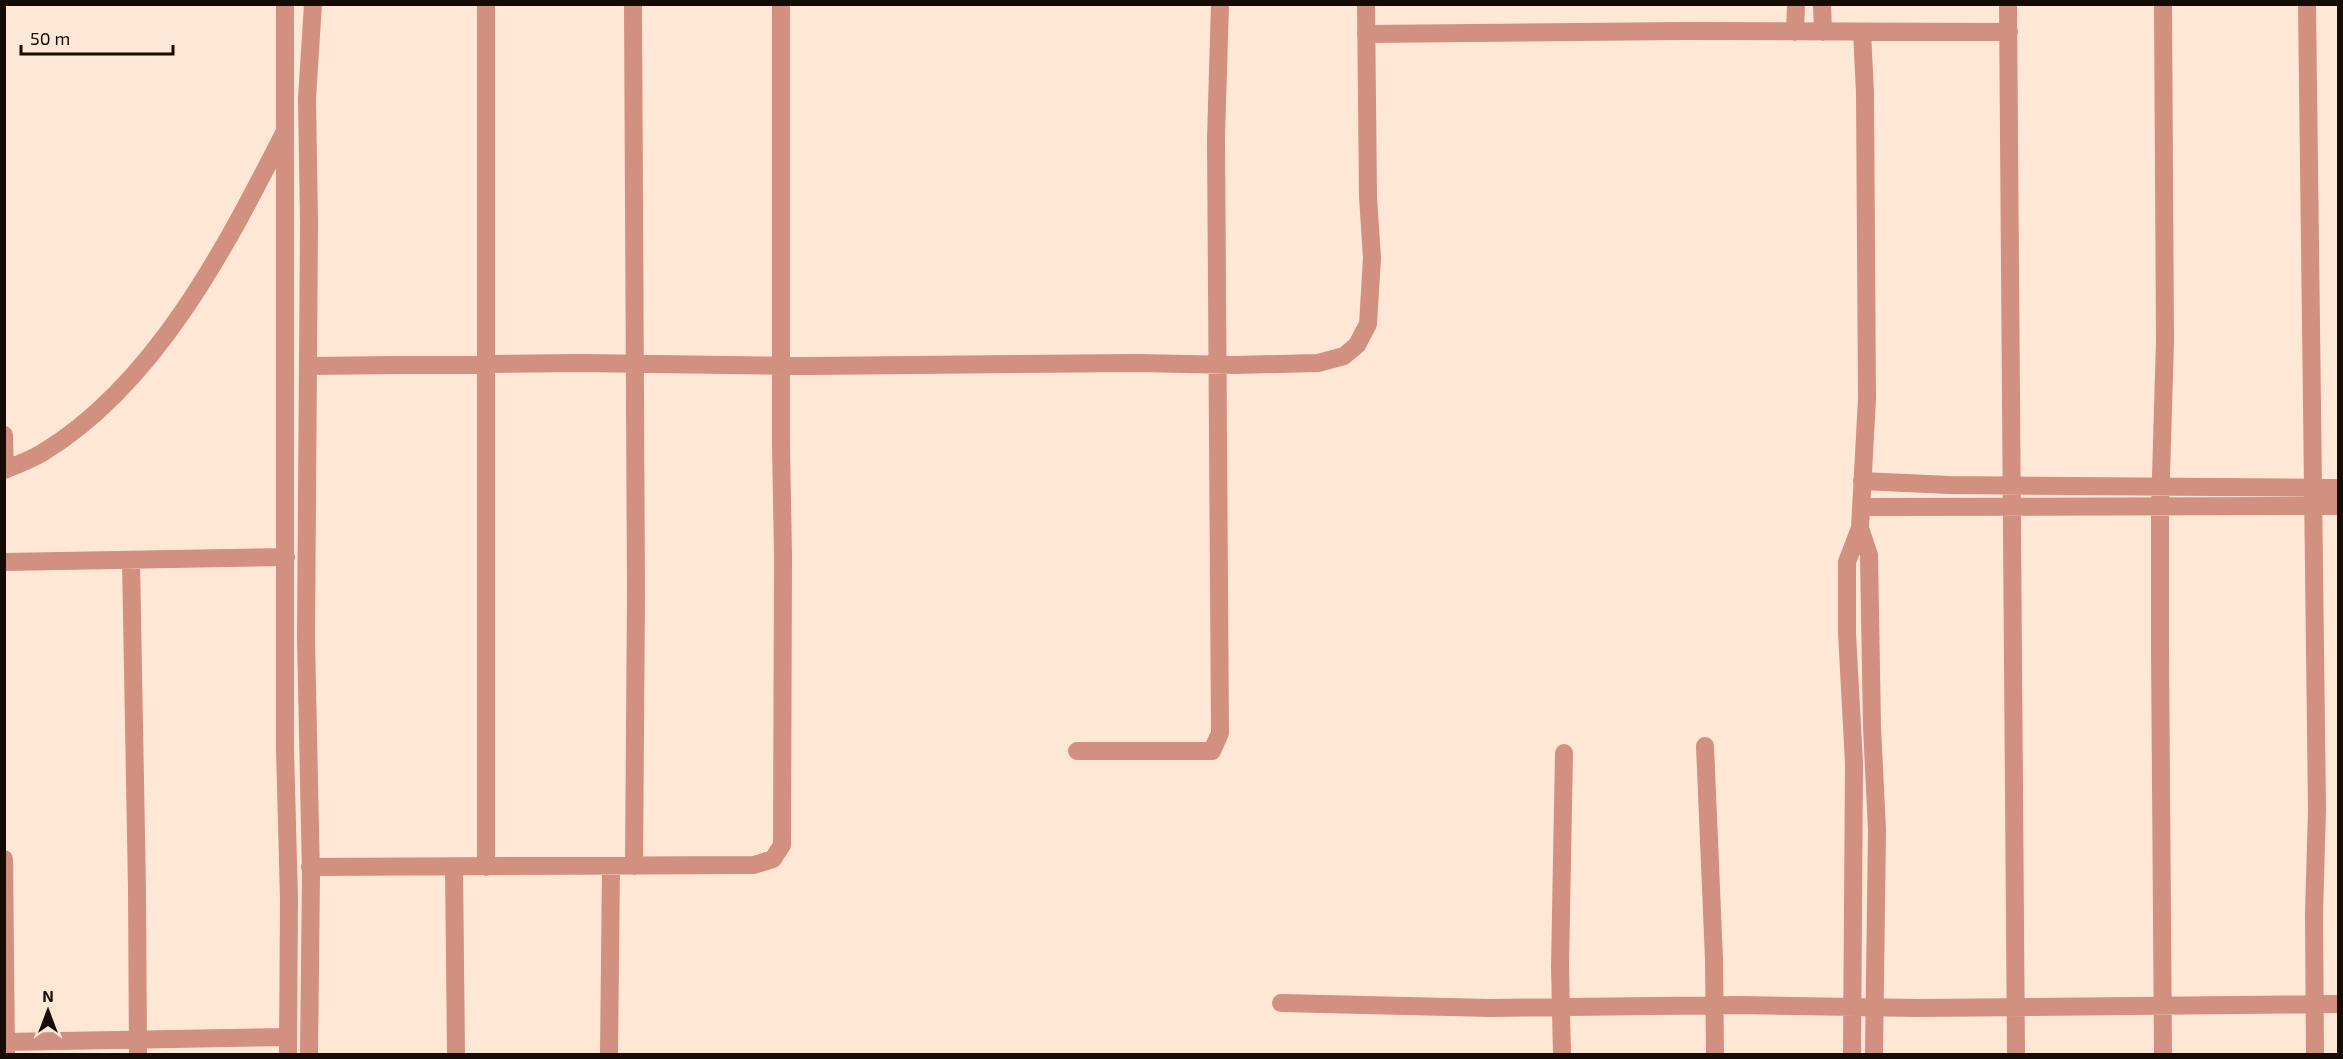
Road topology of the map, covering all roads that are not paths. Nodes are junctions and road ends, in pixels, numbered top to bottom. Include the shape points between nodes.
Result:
1 (285, 4) edge
2 (313, 4) edge
3 (486, 4) edge
4 (633, 4) edge
5 (781, 4) edge
6 (1220, 4) edge
7 (1366, 4) edge
8 (1796, 4) edge
9 (1822, 4) edge
10 (2008, 4) edge
11 (2163, 4) edge
12 (2307, 4) edge
13 (1795, 32) junction
14 (1823, 32) junction
15 (1862, 32) junction
16 (2009, 32) junction
17 (1366, 34) junction
18 (306, 98) junction
19 (286, 129) junction
20 (634, 363) junction
21 (485, 364) junction
22 (1217, 364) junction
23 (308, 366) junction
24 (782, 366) junction
25 (4, 435) edge
26 (5, 470) edge
27 (1862, 481) junction
28 (2011, 486) junction
29 (2161, 488) junction
30 (2314, 488) junction
31 (2338, 488) edge
32 (2011, 506) junction
33 (2314, 506) junction
34 (2338, 506) edge
35 (1862, 507) junction
36 (2160, 507) junction
37 (1860, 528) junction
38 (286, 557) junction
39 (131, 560) junction
40 (4, 562) edge
41 (1706, 746) dead end
42 (1077, 752) dead end
43 (1564, 753) dead end
44 (4, 859) edge
45 (611, 866) junction
46 (634, 866) junction
47 (310, 867) junction
48 (454, 867) junction
49 (486, 867) junction
50 (1281, 1003) dead end
51 (2315, 1004) junction
52 (2338, 1004) edge
53 (1714, 1005) junction
54 (2162, 1006) junction
55 (1561, 1007) junction
56 (1852, 1007) junction
57 (1874, 1007) junction
58 (2016, 1007) junction
59 (5, 1046) edge
60 (288, 1046) edge
61 (138, 1048) edge
62 (309, 1054) edge
63 (456, 1054) edge
64 (609, 1054) edge
65 (1562, 1054) edge
66 (1715, 1054) edge
67 (1852, 1054) edge
68 (1874, 1054) edge
69 (2016, 1054) edge
70 (2163, 1054) edge
71 (2315, 1054) edge

1 - 19 street
2 - 18 street
3 - 21 street
4 - 20 street
5 - 24 street
6 - 22 street
7 - 17 street
8 - 13 street
9 - 14 street
10 - 16 street
11 - 29 street via 2165,341
12 - 30 street
13 - 14 street
13 - 17 street
14 - 15 street
15 - 16 street
15 - 27 street via 1867,399
16 - 28 street
17 - 22 street via 1372,258 1368,324 1357,345 1344,356 1318,363
18 - 19 street
18 - 23 street
19 - 26 street via 239,221 187,307 138,370 86,421 41,454
19 - 38 street
20 - 21 street
20 - 24 street
20 - 46 street
21 - 23 street
21 - 49 street
22 - 24 street
22 - 42 street via 1221,733 1212,751
23 - 47 street via 306,638
24 - 46 street via 782,845 773,859 754,866
25 - 26 street
27 - 28 street
27 - 35 street
28 - 29 street
28 - 32 street
29 - 30 street
29 - 36 street
30 - 31 street
30 - 33 street
32 - 35 street
32 - 36 street
32 - 58 street
33 - 34 street
33 - 36 street
33 - 51 street
35 - 37 street
36 - 54 street
37 - 56 street via 1847,561 1854,774
37 - 57 street via 1869,555 1877,830
38 - 39 street
38 - 60 street
39 - 40 street
39 - 61 street
41 - 53 street
43 - 55 street
44 - 59 street
45 - 46 street
45 - 49 street
45 - 64 street
47 - 48 street
47 - 62 street
48 - 49 street
48 - 63 street
50 - 55 street
51 - 52 street
51 - 54 street
51 - 71 street
53 - 55 street
53 - 56 street
53 - 66 street
54 - 58 street
54 - 70 street
55 - 65 street
56 - 57 street
56 - 67 street
57 - 58 street
57 - 68 street
58 - 69 street
59 - 61 street
60 - 61 street

